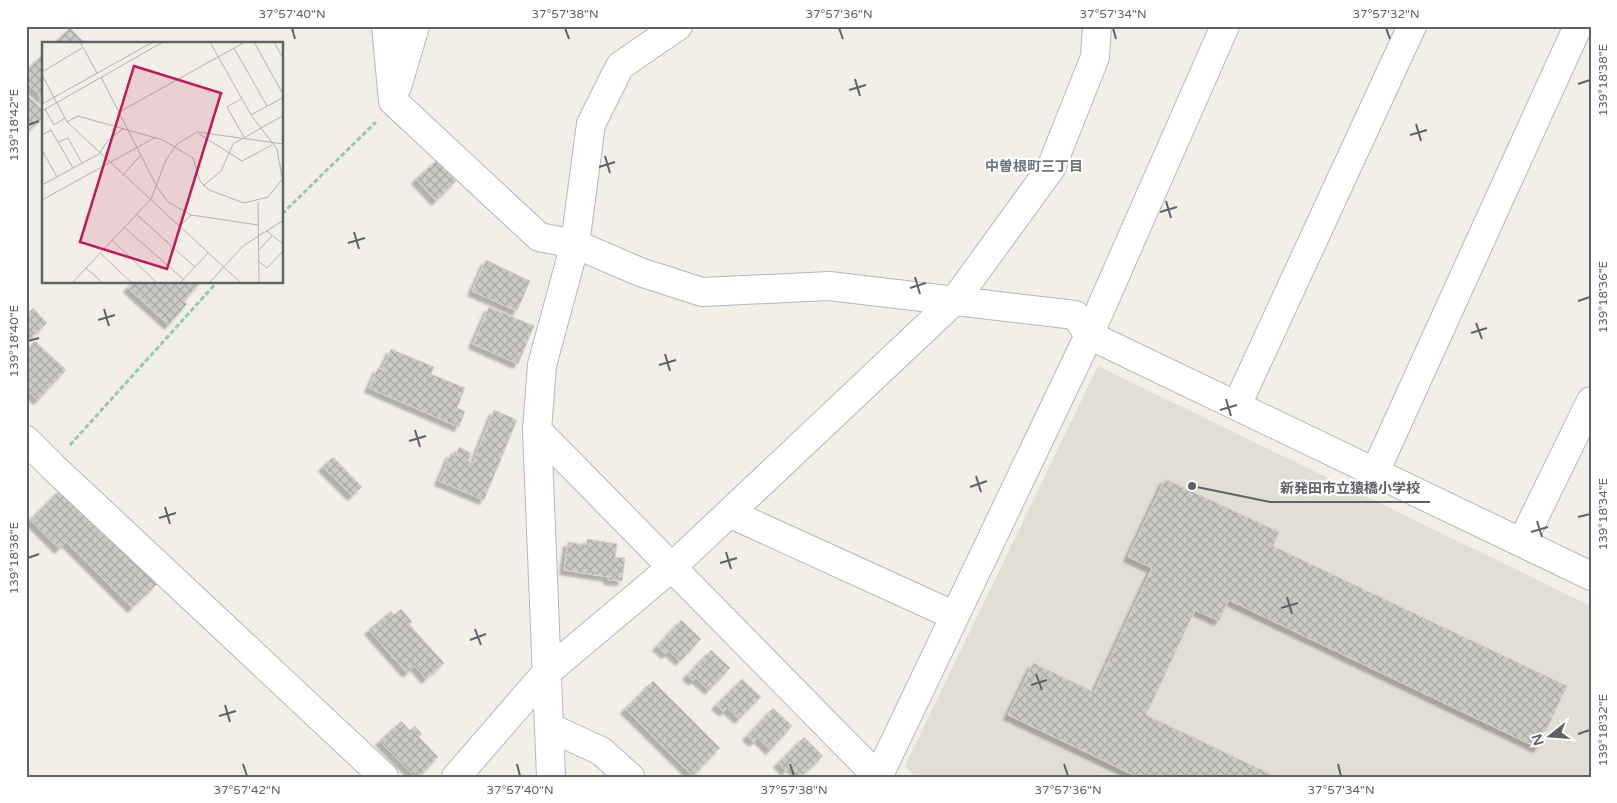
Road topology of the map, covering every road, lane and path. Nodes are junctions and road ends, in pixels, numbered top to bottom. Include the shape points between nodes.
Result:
1 (386, 26) edge
2 (415, 26) edge
3 (678, 26) edge
4 (1097, 26) edge
5 (1225, 26) edge
6 (1412, 26) edge
7 (1578, 26) edge
8 (393, 100) junction
9 (284, 212) edge
10 (575, 244) junction
11 (215, 284) edge
12 (955, 300) junction
13 (1089, 335) junction
14 (1591, 401) edge
15 (1237, 405) junction
16 (537, 430) junction
17 (26, 440) edge
18 (52, 466) junction
19 (1375, 472) junction
20 (729, 513) junction
21 (1522, 542) junction
22 (672, 567) junction
23 (1591, 576) edge
24 (955, 616) junction
25 (547, 672) junction
26 (549, 727) junction
27 (384, 777) edge
28 (456, 777) edge
29 (551, 777) edge
30 (630, 777) edge

1 - 8 street
2 - 8 street
3 - 10 street via 620,66 590,124
4 - 12 street via 1095,57 1051,168
5 - 13 street
6 - 15 street
7 - 19 street
8 - 9 path via 378,120
8 - 10 street via 539,237
10 - 12 street via 640,272 702,292 829,286
10 - 16 street via 542,365
11 - 18 path
12 - 13 street via 1075,315
12 - 20 street
13 - 15 street
13 - 24 street
14 - 21 street
15 - 19 street
16 - 22 street
16 - 25 street
17 - 18 street
18 - 27 street
19 - 21 street
20 - 22 street
20 - 24 street
21 - 23 street
22 - 24 street via 878,777
22 - 25 street
25 - 26 street
25 - 28 street
26 - 29 street
26 - 30 street via 601,750

